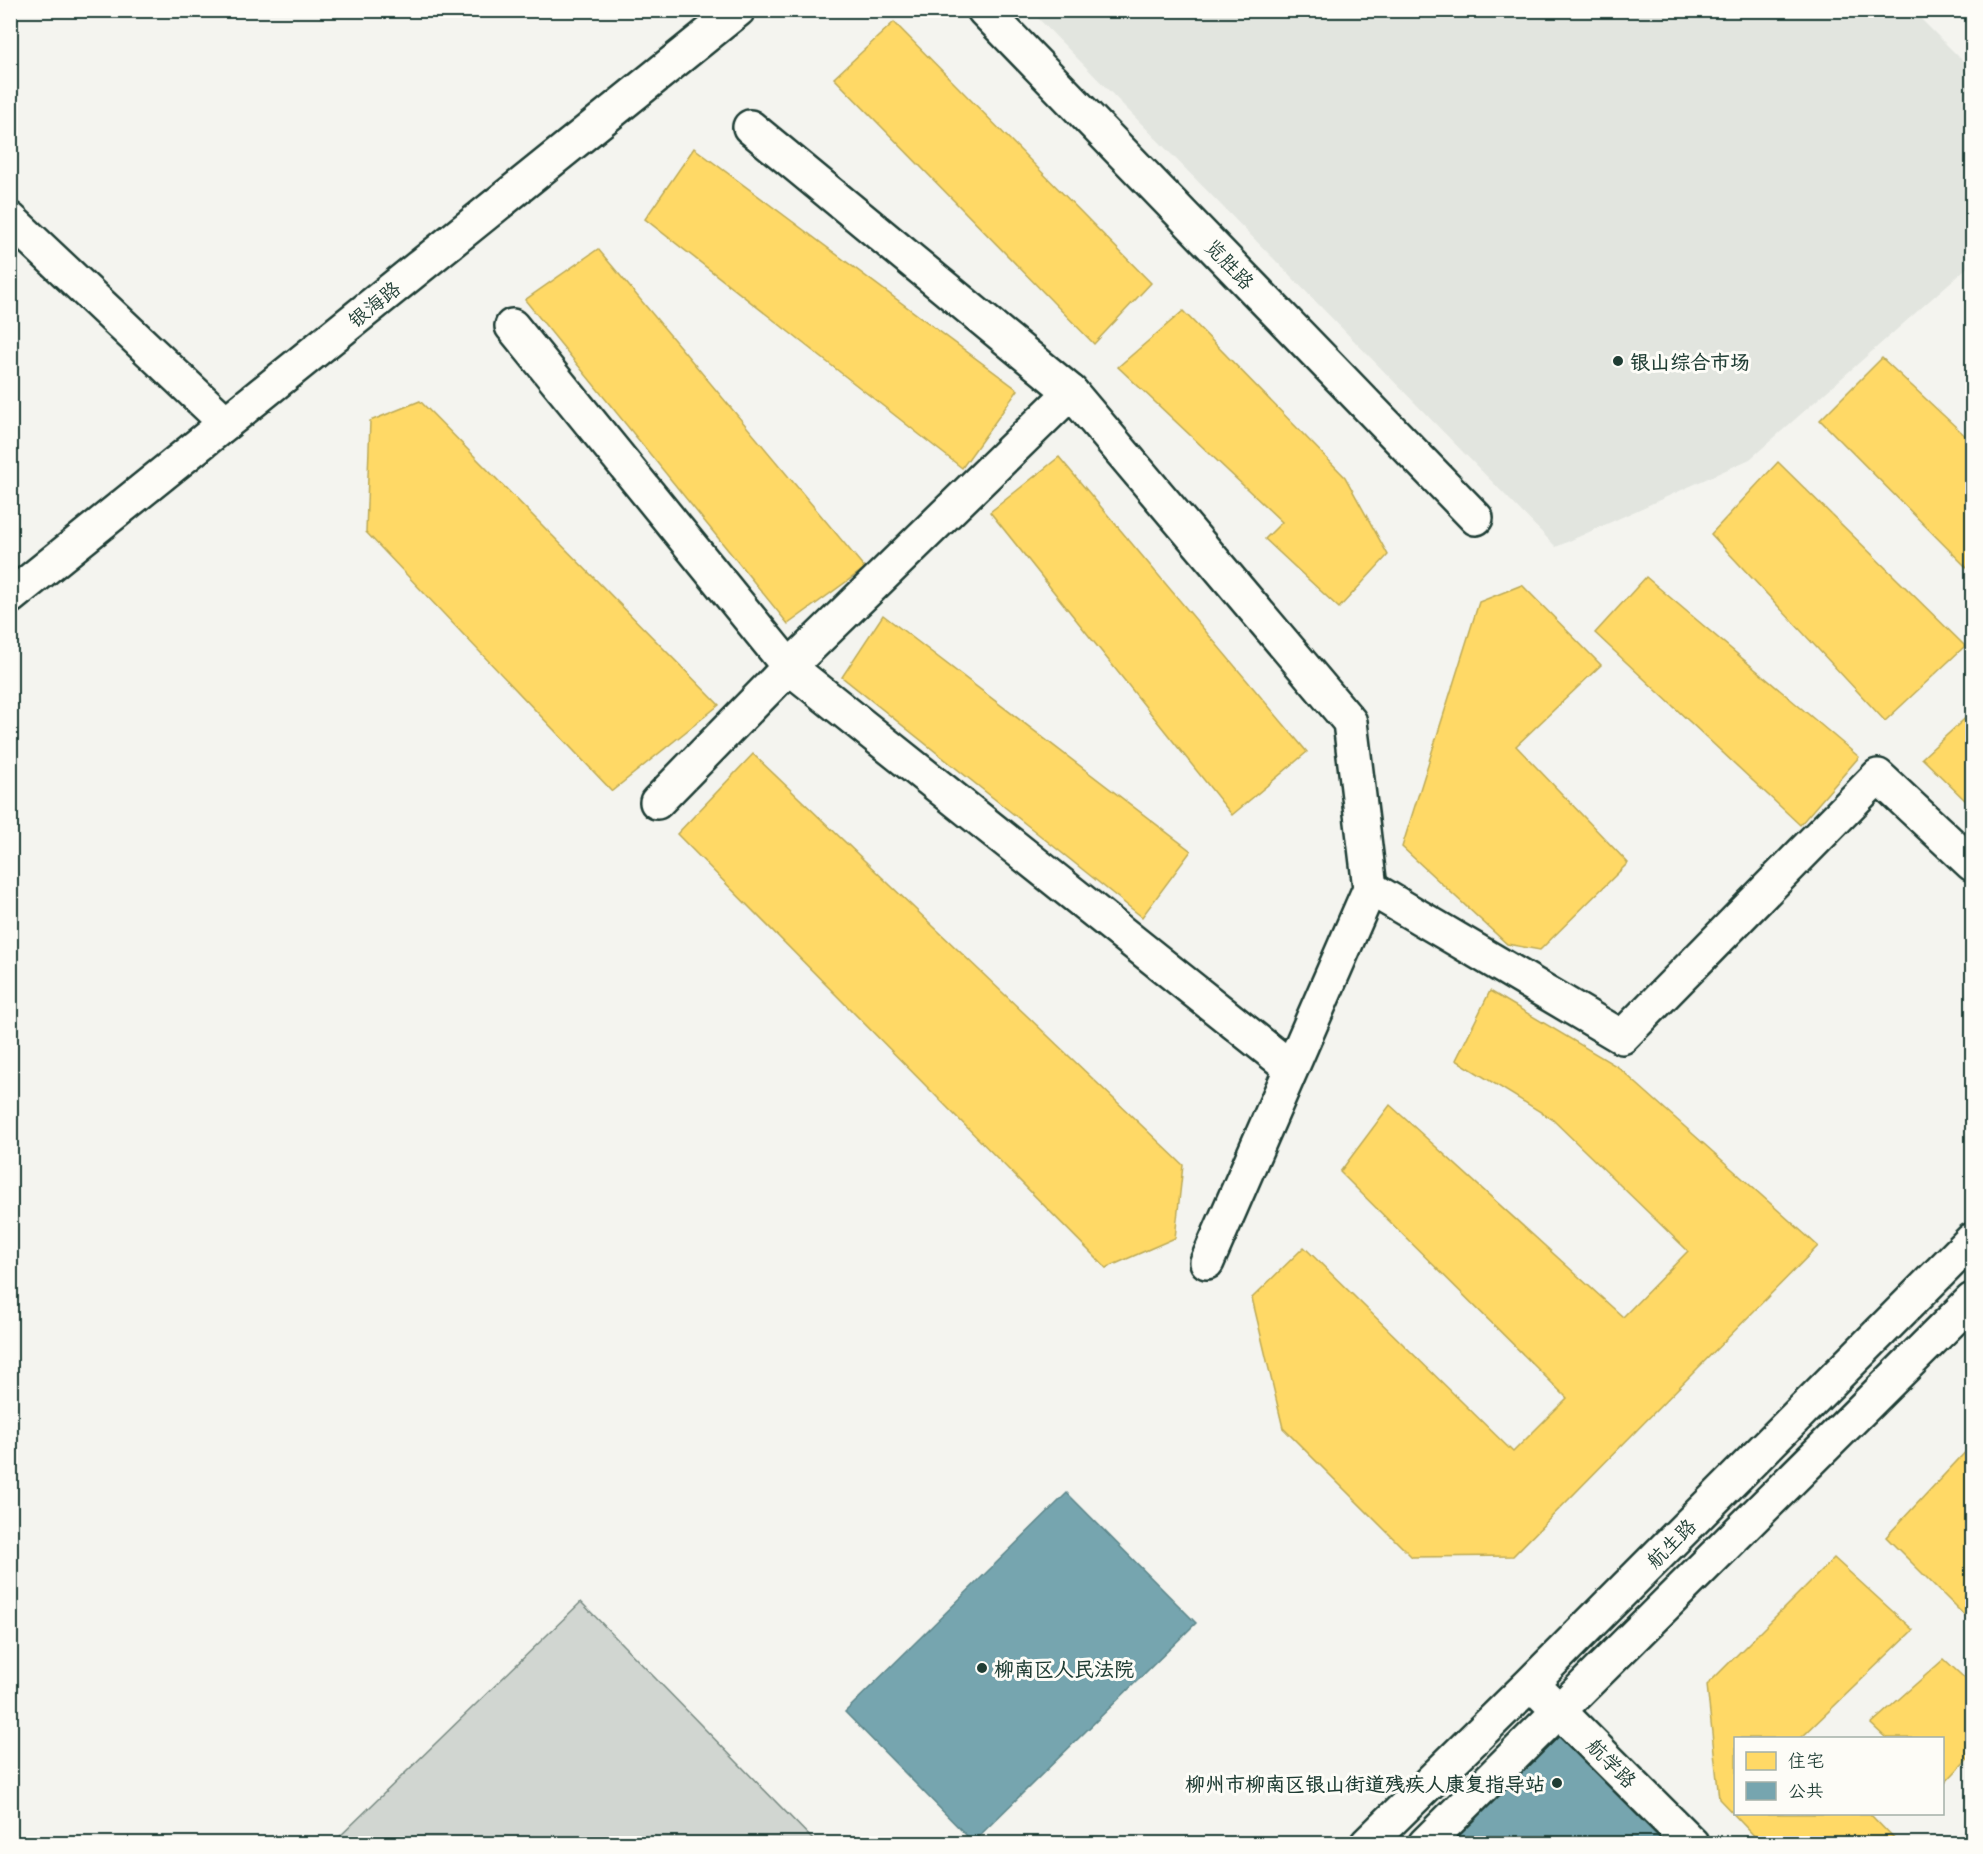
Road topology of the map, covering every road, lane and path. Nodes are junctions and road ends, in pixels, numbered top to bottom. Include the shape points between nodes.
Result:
1 (738, 10) edge
2 (984, 10) edge
3 (750, 127) dead end
4 (10, 219) edge
5 (512, 326) dead end
6 (1071, 392) junction
7 (226, 423) junction
8 (1476, 518) dead end
9 (10, 597) edge
10 (789, 667) junction
11 (657, 802) dead end
12 (1972, 864) edge
13 (1370, 888) junction
14 (1291, 1068) junction
15 (1972, 1240) edge
16 (1207, 1262) dead end
17 (1972, 1300) edge
18 (1532, 1683) junction
19 (1560, 1712) junction
20 (1367, 1844) edge
21 (1425, 1844) edge
22 (1692, 1844) edge

1 - 7 street, 银海路
2 - 8 street, 览胜路
3 - 6 street
4 - 7 street
5 - 10 street
6 - 10 street
6 - 13 street via 1350,722
7 - 9 street, 银海路
10 - 11 street
10 - 14 street
12 - 13 street via 1878,776 1622,1037
13 - 14 street
14 - 16 street
15 - 18 street, 航生路
17 - 19 street
18 - 19 street, 航学路
18 - 20 street, 航生路
19 - 21 street
19 - 22 street, 航学路

